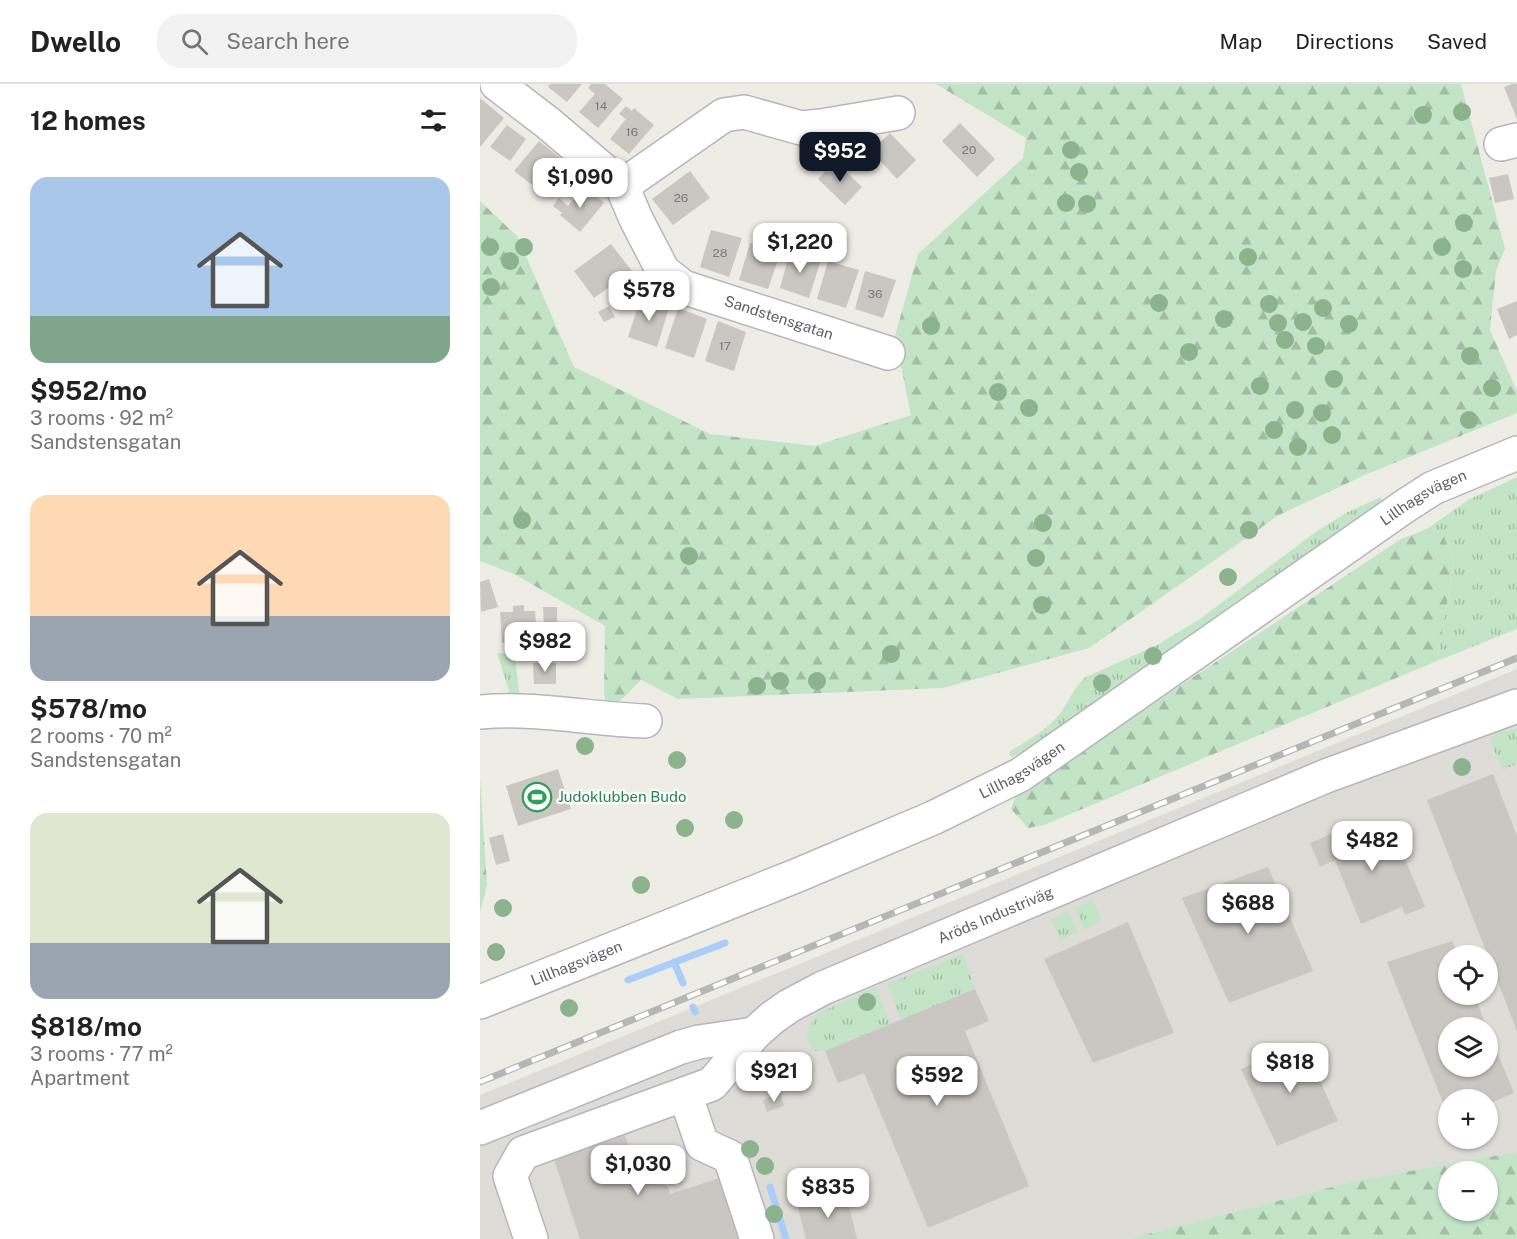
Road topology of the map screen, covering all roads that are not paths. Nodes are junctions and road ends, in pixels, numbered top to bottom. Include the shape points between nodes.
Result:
1 (497, 84) edge
2 (898, 113) dead end
3 (622, 186) junction
4 (888, 353) dead end
5 (1517, 453) edge
6 (1517, 706) edge
7 (480, 712) edge
8 (645, 721) dead end
9 (480, 1002) edge
10 (754, 1034) junction
11 (685, 1094) junction
12 (520, 1111) junction
13 (481, 1127) edge
14 (532, 1150) junction
15 (531, 1239) edge
16 (757, 1239) edge

1 - 3 street, Sandstensgatan
2 - 3 street via 801,128 744,112 724,115
3 - 4 street, Sandstensgatan via 663,271 683,287
5 - 9 street, Lillhagsvägen via 1433,488 1405,506 1020,775 933,818 798,875
6 - 10 street, Aröds Industriväg via 1326,776 823,988 789,1006
7 - 8 street via 522,711
10 - 11 street, Aröds Industriväg via 712,1084
10 - 12 street via 681,1047
11 - 14 street, Aröds Industriväg
11 - 16 street via 702,1144 730,1157
12 - 13 street
12 - 14 street
14 - 15 street via 524,1153 510,1176

